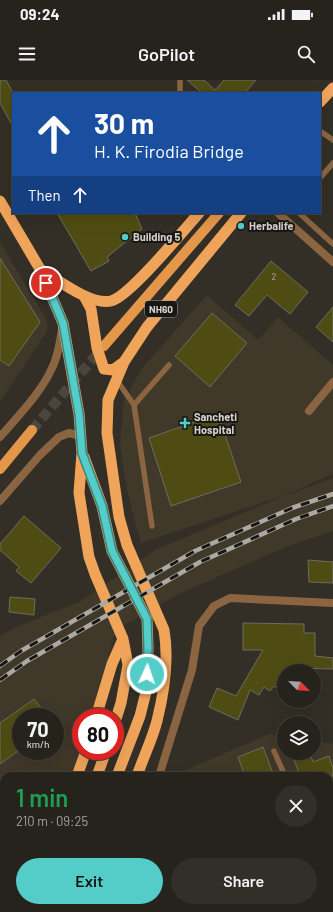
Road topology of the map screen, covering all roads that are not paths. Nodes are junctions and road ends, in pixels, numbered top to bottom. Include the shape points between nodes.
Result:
1 (180, 80) edge
2 (180, 92) edge
3 (332, 92) edge
4 (321, 101) edge
5 (321, 133) edge
6 (333, 140) edge
7 (333, 163) edge
8 (321, 177) edge
9 (0, 201) edge
10 (198, 214) edge
11 (218, 214) edge
12 (240, 214) edge
13 (279, 214) edge
14 (300, 214) edge
15 (333, 244) edge
16 (333, 262) edge
17 (40, 269) junction
18 (84, 296) junction
19 (63, 323) junction
20 (104, 346) tunnel mouth
21 (124, 362) junction
22 (169, 365) dead end
23 (116, 379) junction
24 (333, 382) edge
25 (134, 405) junction
26 (309, 411) dead end
27 (32, 430) tunnel mouth
28 (0, 437) edge
29 (81, 439) junction
30 (82, 453) junction
31 (0, 469) edge
32 (0, 501) edge
33 (152, 526) dead end
34 (333, 603) edge
35 (123, 639) junction
36 (99, 708) edge
37 (119, 708) edge
38 (274, 751) dead end
39 (83, 760) edge
40 (103, 760) edge
41 (79, 772) edge
42 (98, 772) edge
43 (119, 772) edge
44 (138, 772) edge
45 (160, 772) edge
46 (283, 772) edge

1 - 2 lane
3 - 4 highway
5 - 6 lane
7 - 8 lane
9 - 17 highway
10 - 18 highway via 128,291 111,301
11 - 20 main road
12 - 21 highway, NH60 via 147,326
13 - 16 street
14 - 15 lane
17 - 18 highway
17 - 19 highway
18 - 21 highway via 91,309 97,348 104,369 113,370
19 - 28 street via 53,367 43,385
19 - 29 highway
21 - 23 highway, NH60
22 - 25 lane
23 - 25 lane
23 - 44 highway, NH60 via 108,400 107,434 119,517 127,545 164,630 166,645 163,688 156,722
24 - 26 street
25 - 33 lane
27 - 31 main road
29 - 30 highway
29 - 32 street via 69,433 59,436
30 - 35 highway via 79,493 89,557
30 - 43 highway via 102,506 112,551 147,619 146,692 140,716
34 - 45 street via 230,598 214,606 199,626 192,670
35 - 36 highway via 112,664
35 - 37 highway via 128,665
38 - 46 lane
39 - 41 highway
40 - 42 highway

